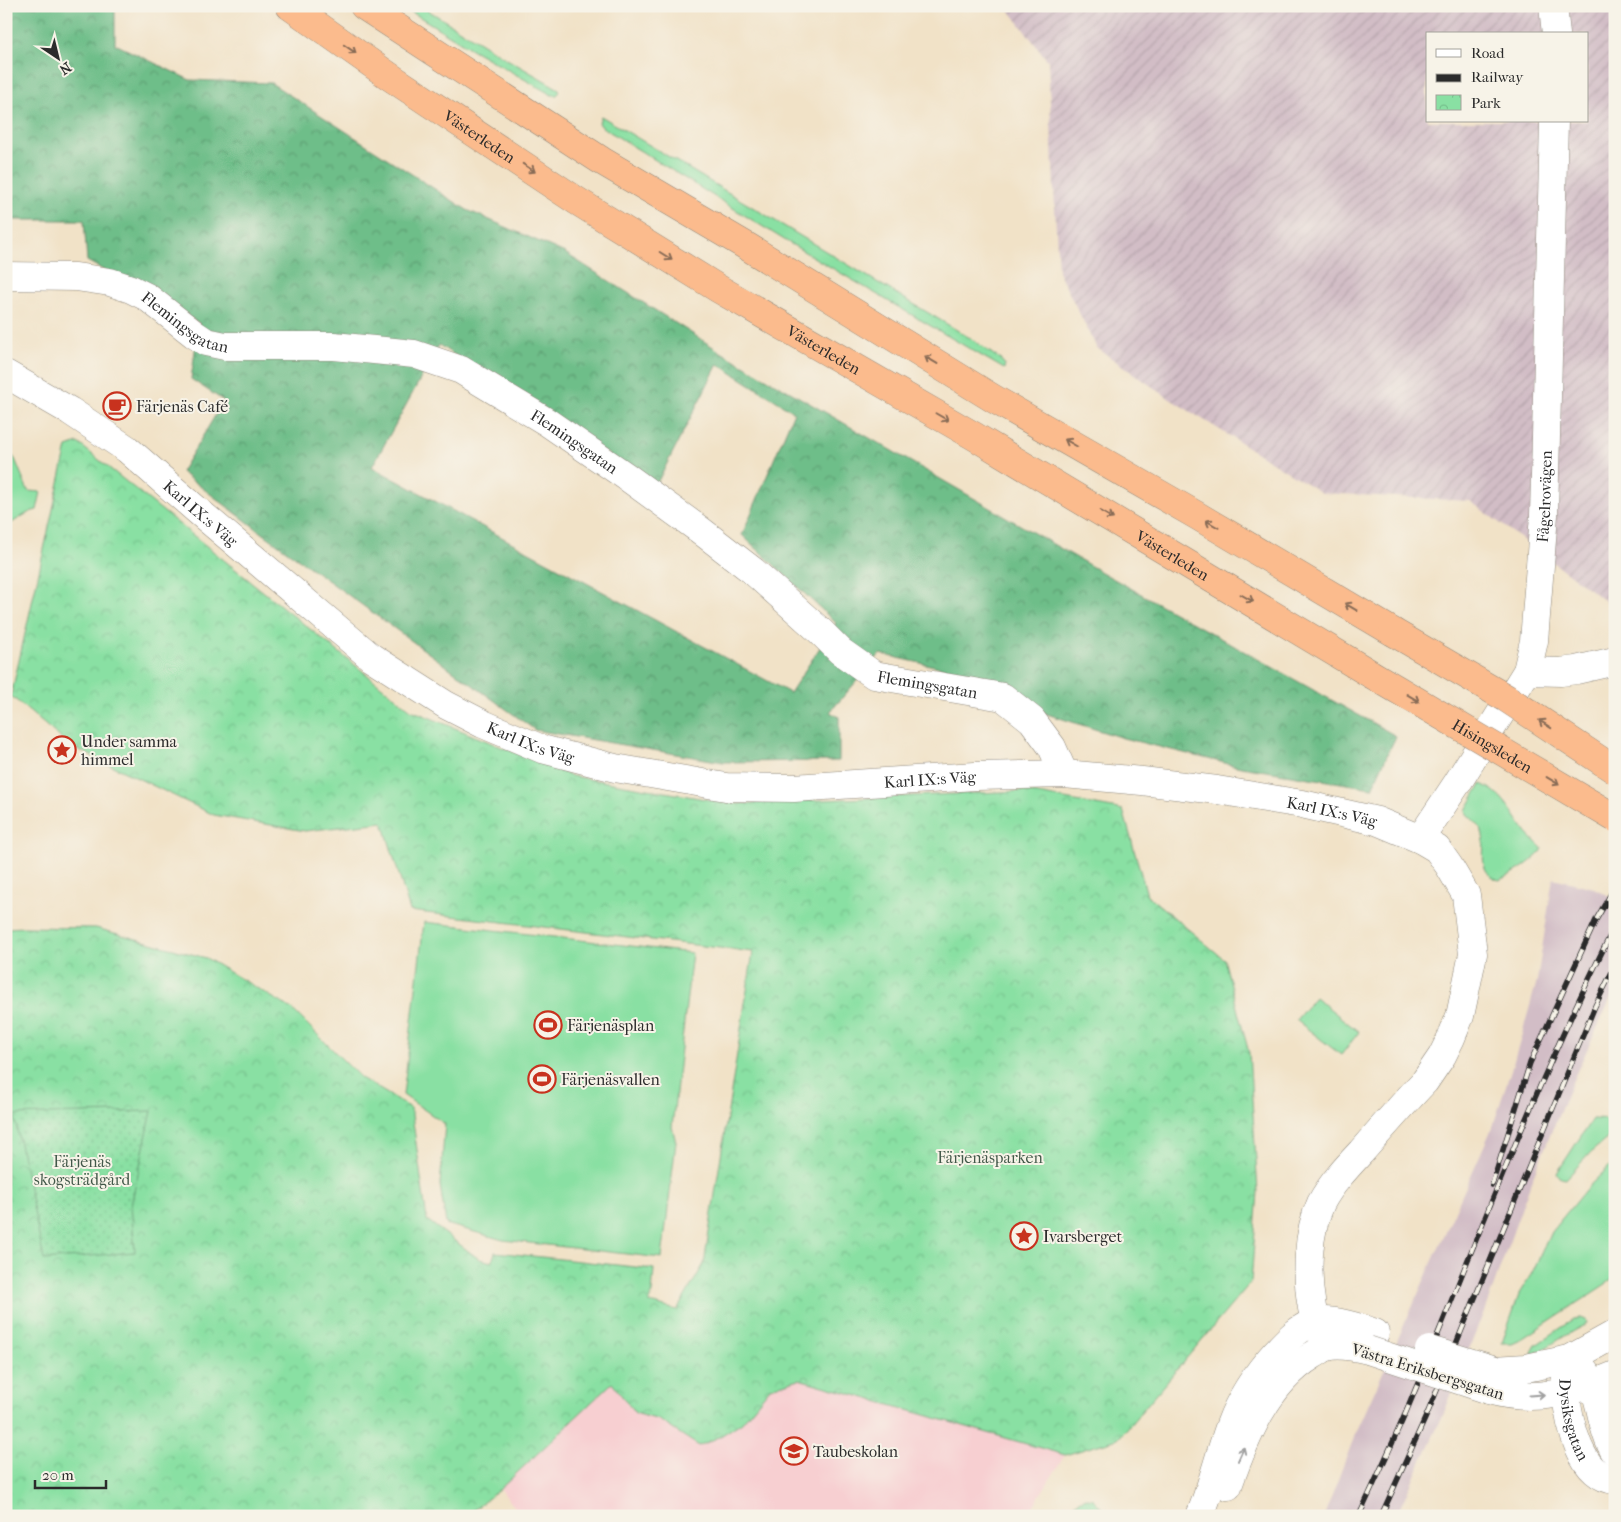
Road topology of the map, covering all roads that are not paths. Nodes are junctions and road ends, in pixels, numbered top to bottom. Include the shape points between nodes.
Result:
1 (290, 6) edge
2 (364, 6) edge
3 (1553, 6) edge
4 (1556, 32) edge
5 (1554, 122) edge
6 (6, 276) edge
7 (6, 374) edge
8 (1615, 661) edge
9 (1527, 671) junction
10 (1371, 674) joint
11 (1615, 770) edge
12 (1064, 774) junction
13 (1615, 818) edge
14 (1420, 839) junction
15 (1317, 1322) junction
16 (1615, 1334) edge
17 (1372, 1342) junction
18 (1327, 1347) junction
19 (1570, 1359) junction
20 (1604, 1379) edge
21 (1492, 1380) junction
22 (1566, 1393) junction
23 (1615, 1452) edge
24 (1615, 1480) edge
25 (1207, 1513) edge

1 -> 10 highway, Västerleden via 397,82 719,289 974,436
11 -> 2 highway, bridge via 1506,698 994,399 602,161
3 - 4 street
5 - 9 street, Fågelrovägen via 1544,515 1534,641
6 - 12 street, Flemingsgatan via 76,277 110,282 147,297 206,342 225,346 334,346 414,354 461,370 547,422 700,530 753,571 840,651 874,674 1002,697 1032,720 1052,747
7 - 12 street, Karl IX:s Väg via 127,448 371,658 446,705 542,749 615,768 726,787 794,788 975,776
8 - 9 street via 1561,672
9 - 14 street, Fågelrovägen
10 -> 13 highway, Hisingsleden, bridge
12 - 14 street, Karl IX:s Väg via 1217,790 1302,804 1378,821
14 - 15 street, Karl IX:s Väg via 1437,850 1466,895 1473,954 1462,1007 1452,1038 1436,1066 1344,1170 1322,1202 1310,1239 1309,1286
15 - 17 street, Västra Eriksbergsgatan via 1350,1324
15 - 18 street
15 - 25 street, Västra Eriksbergsgatan via 1297,1331 1282,1346 1262,1367 1245,1394 1230,1424
16 - 19 street, Västra Eriksbergsgatan
17 - 18 street, Västra Eriksbergsgatan
17 - 21 street, Västra Eriksbergsgatan, bridge via 1460,1361
25 -> 18 street, Västra Eriksbergsgatan via 1236,1465 1267,1401 1293,1370
19 - 20 street, Dysiksgatan via 1585,1371
19 - 21 street, Västra Eriksbergsgatan via 1526,1368
19 - 22 street, Dysiksgatan
20 - 22 street, Västra Eriksbergsgatan
20 - 23 street, Dysiksgatan via 1608,1441
21 -> 22 street, Västra Eriksbergsgatan via 1516,1397
22 - 24 street, Dysiksgatan via 1582,1453 1597,1474

